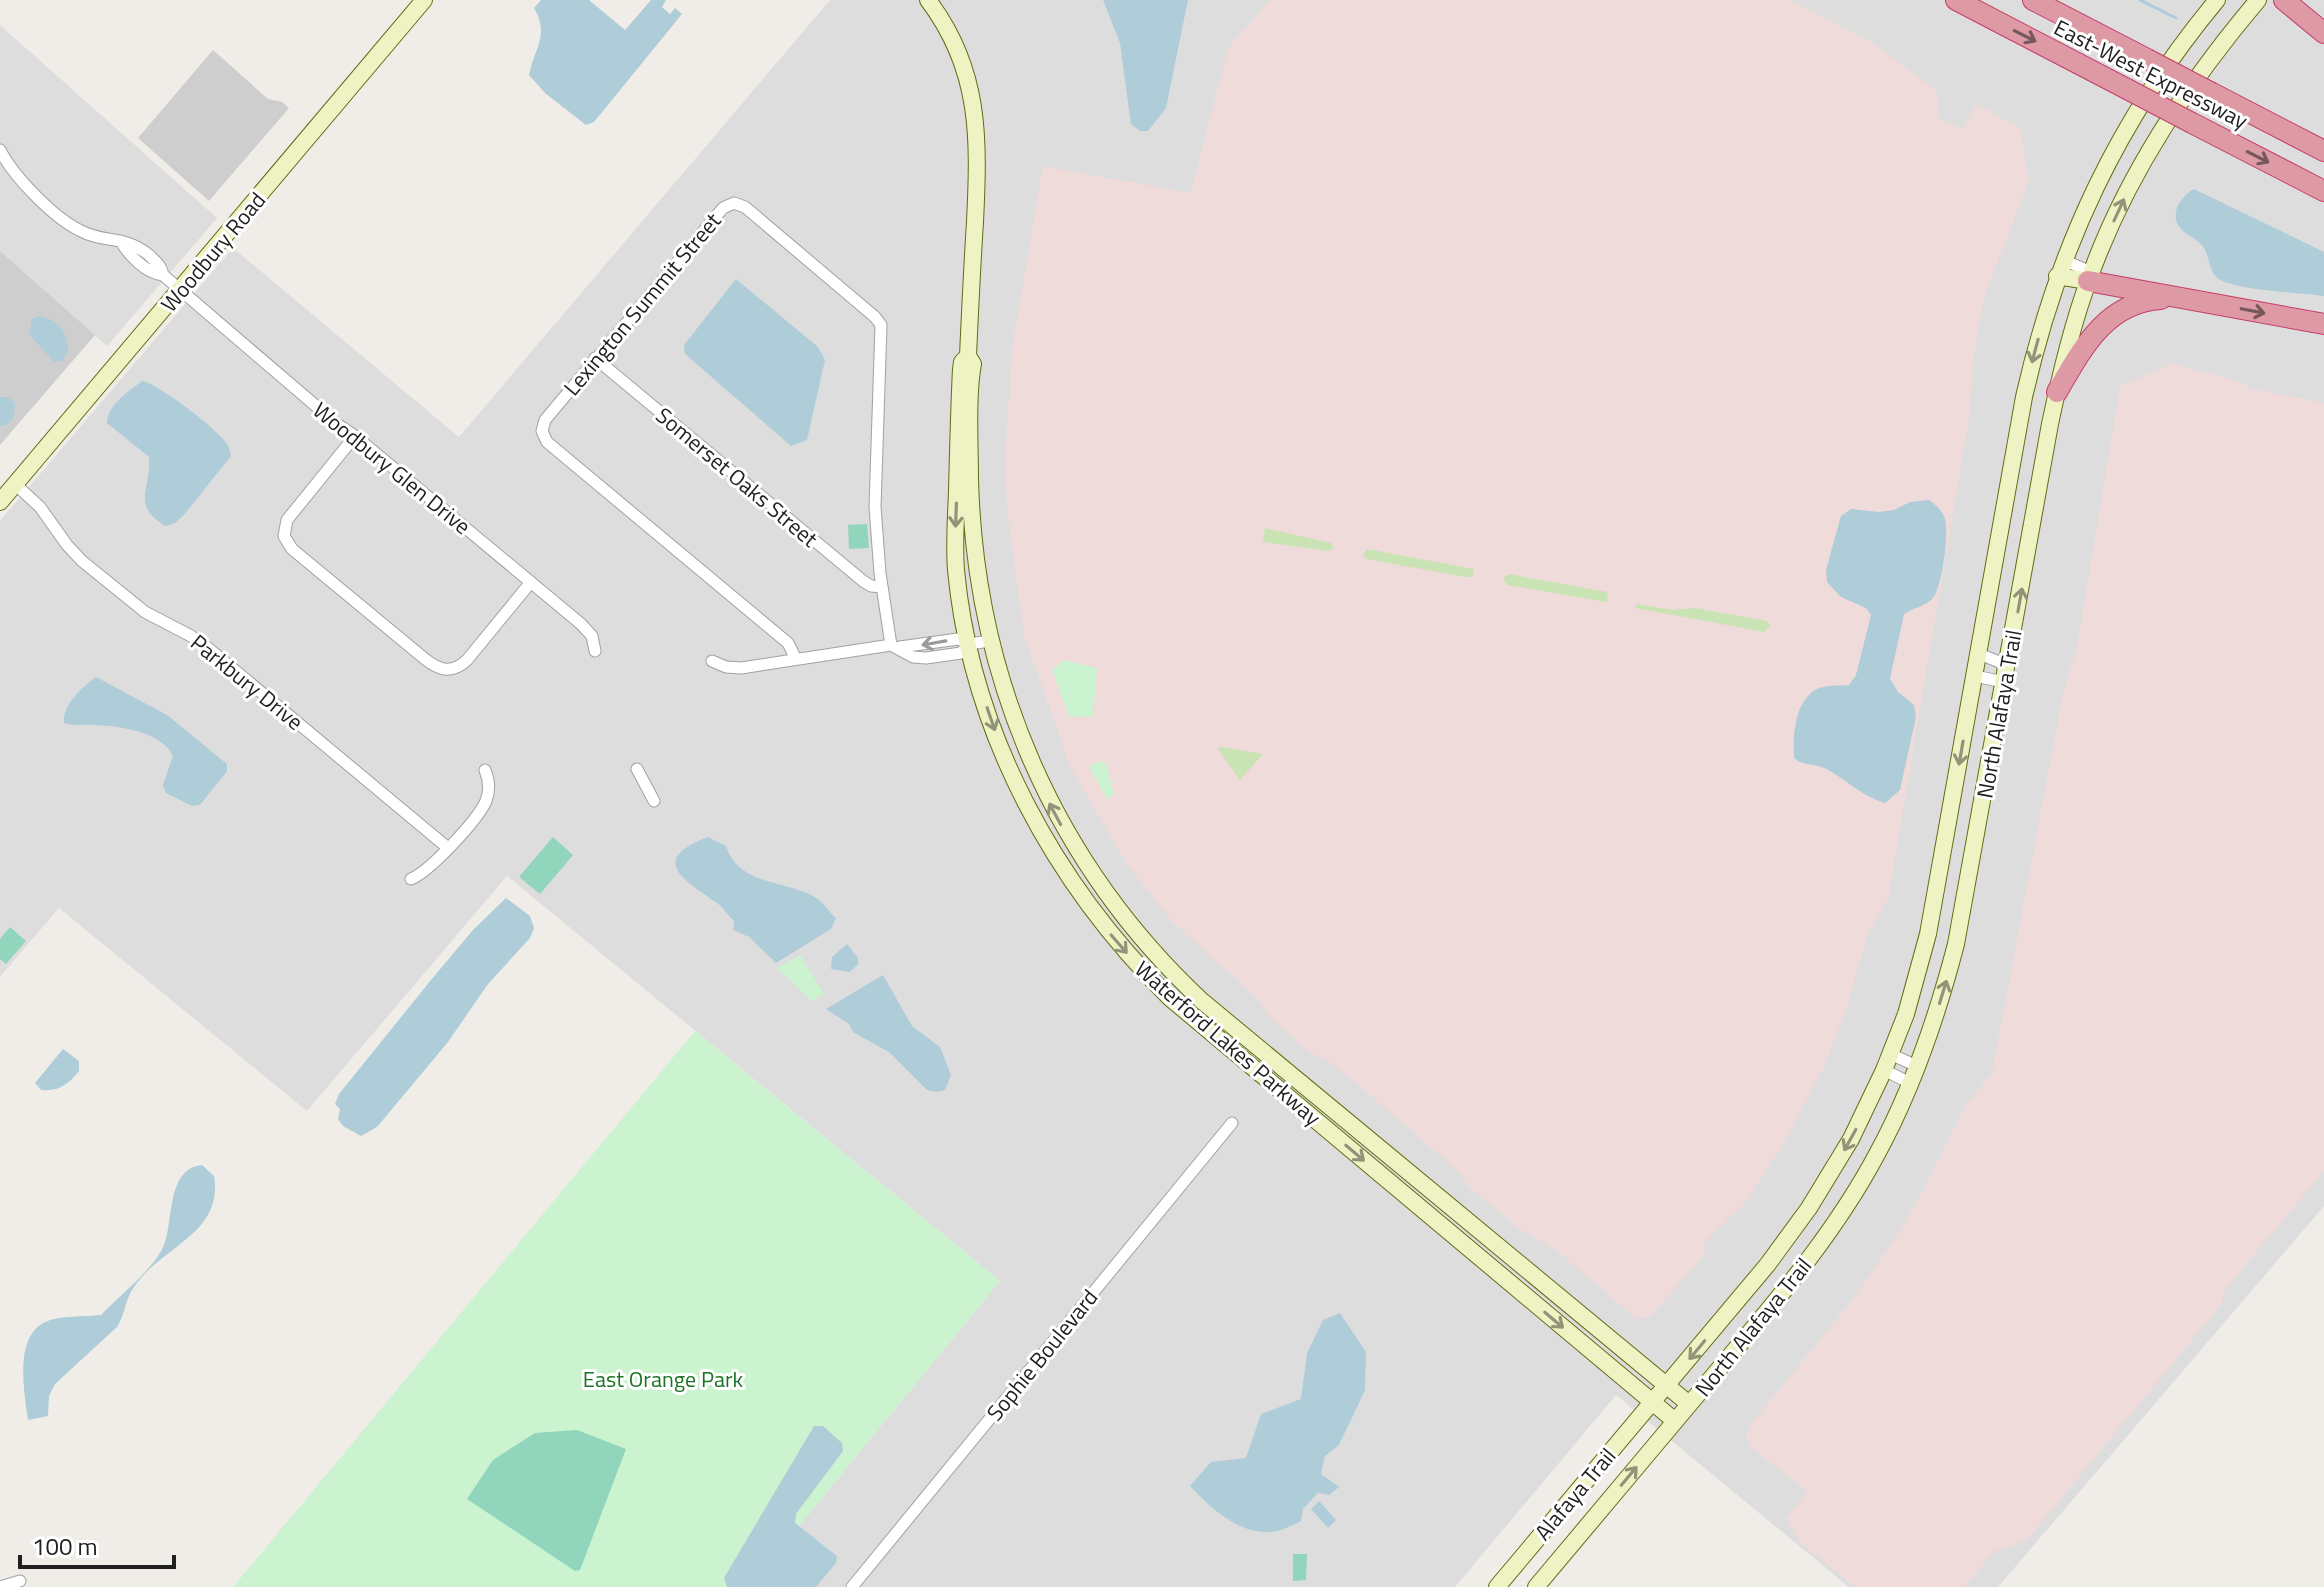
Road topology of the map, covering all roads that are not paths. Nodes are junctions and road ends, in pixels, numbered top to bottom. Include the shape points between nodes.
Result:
1 (424, 0) edge
2 (928, 0) edge
3 (1956, 0) edge
4 (2033, 0) edge
5 (2217, 0) edge
6 (2258, 0) edge
7 (2284, 0) edge
8 (2324, 33) edge
9 (0, 150) edge
10 (2324, 151) edge
11 (2324, 191) edge
12 (2060, 268) junction
13 (2090, 276) junction
14 (180, 291) junction
15 (2181, 298) junction
16 (2324, 324) edge
17 (968, 356) junction
18 (595, 358) junction
19 (2057, 392) junction
20 (355, 436) junction
21 (15, 484) junction
22 (0, 502) edge
23 (531, 582) junction
24 (882, 587) junction
25 (990, 641) junction
26 (969, 644) junction
27 (894, 646) junction
28 (595, 651) dead end
29 (1979, 654) junction
30 (796, 659) junction
31 (712, 661) dead end
32 (2007, 665) junction
33 (1975, 676) junction
34 (2004, 682) junction
35 (637, 769) dead end
36 (485, 770) dead end
37 (654, 801) dead end
38 (448, 848) junction
39 (411, 879) dead end
40 (1096, 880) junction
41 (1079, 891) junction
42 (1887, 1062) junction
43 (1917, 1066) junction
44 (1910, 1083) junction
45 (1232, 1123) dead end
46 (1411, 1201) junction
47 (1519, 1264) junction
48 (1667, 1385) junction
49 (1653, 1402) junction
50 (1689, 1404) junction
51 (1675, 1421) junction
52 (20, 1581) dead end
53 (0, 1587) edge
54 (852, 1587) edge
55 (1497, 1587) edge
56 (1536, 1587) edge

1 - 14 street, Woodbury Road
2 - 17 street, Waterford Lakes Parkway via 957,48 975,108
3 -> 11 highway, East-West Expressway, bridge
4 - 10 highway, East-West Expressway, bridge
5 - 12 street, North Alafaya Trail via 2134,114
13 -> 6 street, North Alafaya Trail via 2165,124
7 - 8 highway
9 - 14 street, Woodbury Glen Drive via 14,175 74,227 131,242
12 - 13 street
12 -> 29 street, North Alafaya Trail via 2024,397
13 - 15 highway
13 - 19 street, North Alafaya Trail
14 - 20 street, Woodbury Glen Drive
14 - 21 street, Woodbury Road
15 -> 16 highway
15 - 19 highway via 2144,300 2101,324
17 - 25 street, Waterford Lakes Parkway via 973,364 973,527
17 -> 26 street, Waterford Lakes Parkway via 961,369 955,541
18 - 24 street, Somerset Oaks Street via 863,581
18 - 24 street, Lexington Summit Street via 723,208 734,203 745,207 881,325 875,493
18 - 30 street, Lexington Summit Street via 545,420 544,438 788,643
32 -> 19 street, North Alafaya Trail
20 - 23 street, Woodbury Glen Drive
20 - 23 street via 287,520 284,536 292,549 444,670 467,660
21 - 22 street, Woodbury Road
21 - 38 street, Parkbury Drive via 82,561 145,612 208,648
23 - 28 street, Woodbury Glen Drive via 587,630
24 - 27 street, Lexington Summit Street
25 - 26 street
40 -> 25 street, Waterford Lakes Parkway via 1031,764
26 - 27 street via 961,653 926,658
26 -> 41 street, Waterford Lakes Parkway via 1013,775
27 - 30 street
29 - 32 street
29 - 33 street, North Alafaya Trail
30 - 31 street via 734,669
32 - 34 street, North Alafaya Trail
33 - 34 street
33 -> 42 street, North Alafaya Trail via 1928,934
43 -> 34 street, North Alafaya Trail via 1956,944
35 - 37 street
36 - 38 street via 487,800
38 - 39 street
40 - 41 street
40 - 47 street, Waterford Lakes Parkway via 1142,939 1202,1001
41 -> 46 street, Waterford Lakes Parkway via 1170,998
42 - 43 street
42 - 44 street
42 -> 48 street, North Alafaya Trail via 1851,1139 1809,1208
43 - 44 street, North Alafaya Trail
44 - 50 street, North Alafaya Trail via 1877,1156 1822,1242
45 - 54 street, Sophie Boulevard
46 - 47 street via 1429,1205 1494,1259
46 -> 49 street, Waterford Lakes Parkway
47 - 48 street, Waterford Lakes Parkway
48 - 49 street, North Alafaya Trail
48 - 50 street, Waterford Lakes Parkway
49 - 51 street, Waterford Lakes Parkway
49 - 55 street, Alafaya Trail
50 - 51 street, Alafaya Trail
56 -> 51 street, Alafaya Trail
52 - 53 street

